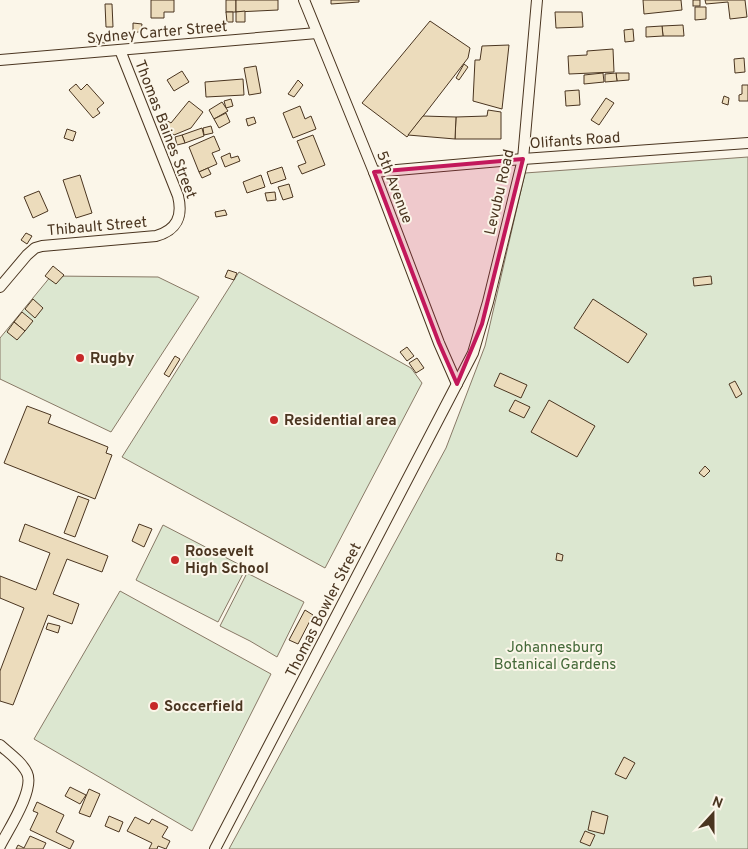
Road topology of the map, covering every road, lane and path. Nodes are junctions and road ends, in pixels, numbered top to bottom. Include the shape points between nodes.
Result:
1 (304, 0) edge
2 (537, 0) edge
3 (317, 33) junction
4 (120, 50) junction
5 (0, 60) edge
6 (748, 143) edge
7 (523, 159) junction
8 (374, 172) junction
9 (178, 219) joint
10 (0, 287) edge
11 (457, 384) junction
12 (0, 745) edge
13 (0, 846) edge
14 (215, 849) edge

1 - 3 street, 5th Avenue
2 - 7 street, Levubu Road
3 - 4 street, Sydney Carter Street
3 - 8 street, 5th Avenue
4 - 5 street, Sydney Carter Street
4 - 9 street, Thomas Baines Street via 178,196
6 - 7 street, Olifants Road
7 - 8 street, Olifants Road
7 - 11 street, Levubu Road via 478,338
8 - 11 street, 5th Avenue
9 - 10 street, Thibault Street via 169,230 156,236 35,248
11 - 14 street, Thomas Bowler Street
12 - 13 street via 23,766 29,779 24,798

